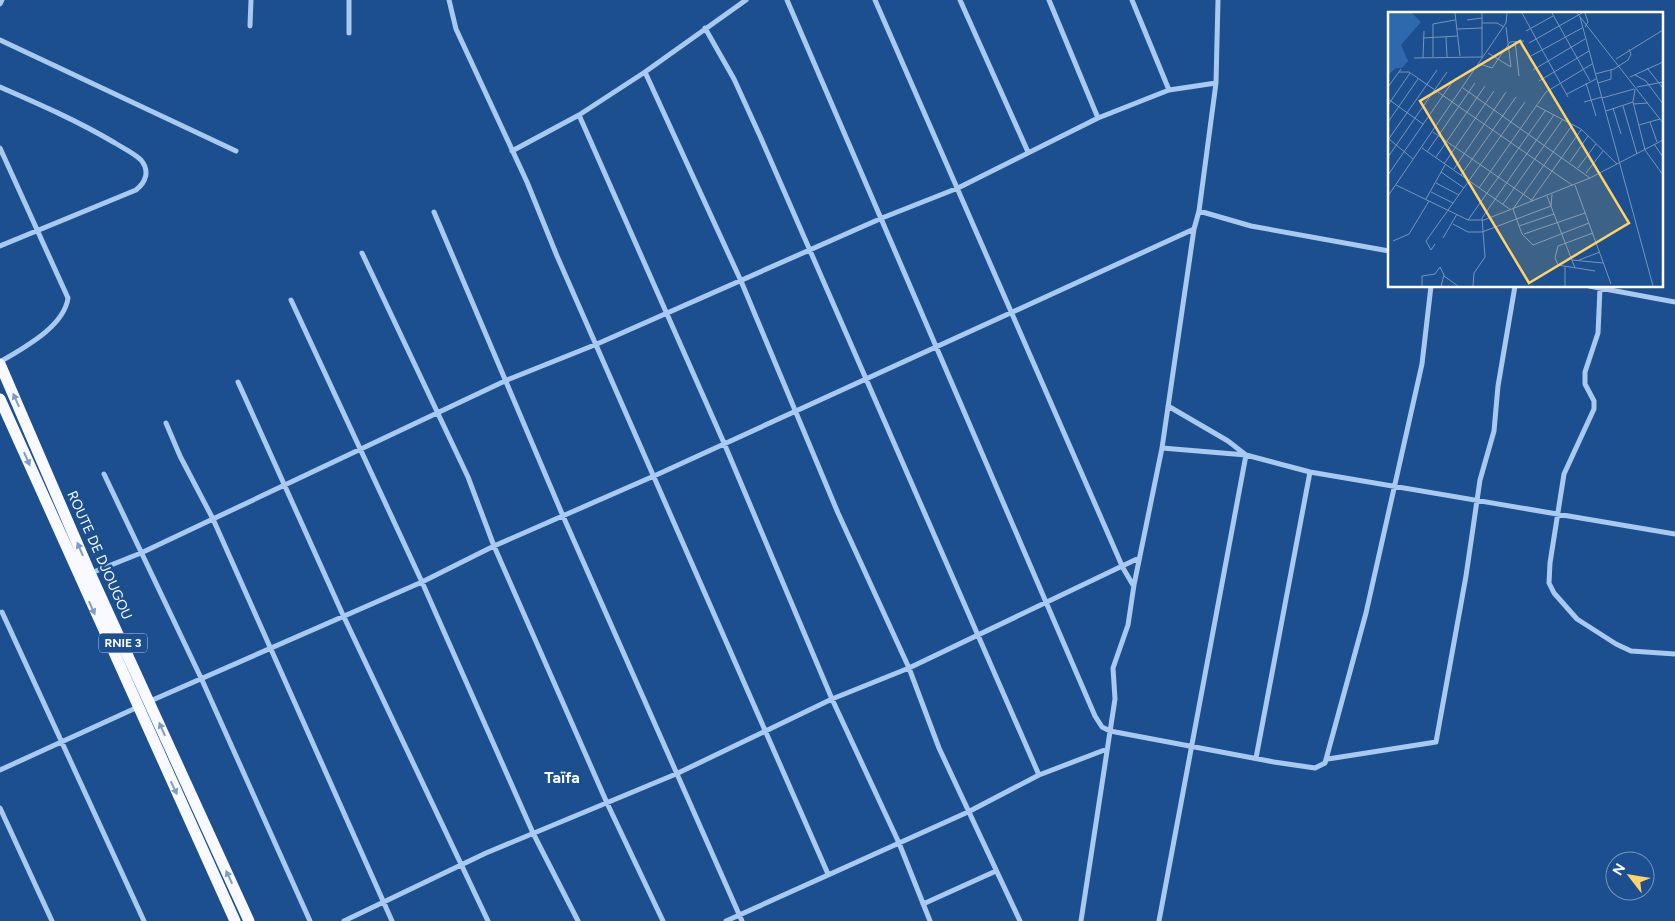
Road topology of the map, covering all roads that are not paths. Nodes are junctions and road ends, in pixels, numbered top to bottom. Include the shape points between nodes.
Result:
1 (2, 0) edge
2 (251, 0) edge
3 (349, 0) edge
4 (449, 0) edge
5 (746, 0) edge
6 (787, 0) edge
7 (875, 0) edge
8 (960, 0) edge
9 (1050, 0) edge
10 (1132, 0) edge
11 (1218, 0) edge
12 (0, 4) edge
13 (250, 26) dead end
14 (705, 28) junction
15 (349, 33) dead end
16 (0, 40) edge
17 (645, 72) junction
18 (1216, 83) junction
19 (0, 87) edge
20 (1169, 90) junction
21 (579, 116) junction
22 (1098, 118) junction
23 (0, 148) edge
24 (236, 151) dead end
25 (512, 151) junction
26 (1028, 152) junction
27 (958, 188) junction
28 (1199, 211) junction
29 (434, 212) dead end
30 (882, 218) junction
31 (1194, 229) junction
32 (36, 231) junction
33 (0, 246) edge
34 (810, 250) junction
35 (1388, 251) edge
36 (362, 253) dead end
37 (741, 281) junction
38 (1431, 288) edge
39 (1515, 288) edge
40 (1600, 288) joint
41 (291, 300) dead end
42 (1675, 302) edge
43 (1014, 313) junction
44 (666, 314) junction
45 (597, 344) junction
46 (936, 346) junction
47 (0, 363) edge
48 (866, 378) junction
49 (507, 380) junction
50 (238, 382) dead end
51 (0, 398) edge
52 (1168, 406) junction
53 (795, 411) junction
54 (437, 413) junction
55 (166, 423) dead end
56 (724, 443) junction
57 (1162, 448) junction
58 (359, 451) junction
59 (1246, 455) junction
60 (1310, 472) junction
61 (104, 474) dead end
62 (654, 476) junction
63 (285, 486) junction
64 (1393, 486) junction
65 (1478, 501) junction
66 (563, 516) junction
67 (1556, 516) junction
68 (213, 519) junction
69 (1675, 534) edge
70 (494, 546) junction
71 (141, 553) junction
72 (1139, 558) junction
73 (1123, 568) junction
74 (90, 573) junction
75 (422, 582) junction
76 (1134, 585) junction
77 (1047, 603) junction
78 (2, 612) dead end
79 (343, 615) junction
80 (977, 635) junction
81 (272, 648) junction
82 (1675, 654) edge
83 (909, 668) junction
84 (202, 680) junction
85 (832, 699) junction
86 (150, 702) junction
87 (137, 707) junction
88 (767, 731) junction
89 (1110, 731) junction
90 (61, 742) junction
91 (1192, 746) junction
92 (1107, 749) junction
93 (1256, 758) junction
94 (1328, 759) junction
95 (0, 770) edge
96 (676, 774) junction
97 (1038, 775) junction
98 (607, 803) junction
99 (0, 808) edge
100 (968, 812) junction
101 (533, 832) junction
102 (899, 843) junction
103 (462, 864) junction
104 (996, 872) junction
105 (828, 874) junction
106 (384, 902) junction
107 (923, 904) junction
108 (740, 918) edge
109 (52, 921) edge
110 (144, 921) edge
111 (235, 921) edge
112 (249, 921) edge
113 (310, 921) edge
114 (344, 921) edge
115 (392, 921) edge
116 (488, 921) edge
117 (578, 921) edge
118 (663, 921) edge
119 (726, 921) edge
120 (930, 921) edge
121 (1020, 921) edge
122 (1081, 921) edge
123 (1160, 921) edge

1 - 12 street
2 - 13 street
3 - 15 street
4 - 25 street via 456,29
5 - 14 street
6 - 30 street
7 - 27 street
8 - 26 street
9 - 22 street
10 - 20 street
11 - 18 street
14 - 17 street
14 - 34 street via 734,79
16 - 24 street
17 - 21 street
17 - 37 street
18 - 20 street
18 - 28 street
19 - 32 street via 96,131 136,156 145,168 146,177 136,190
20 - 22 street
21 - 25 street
21 - 44 street
22 - 26 street
23 - 32 street
25 - 45 street
26 - 27 street
27 - 30 street
27 - 43 street
28 - 31 street
28 - 35 street via 1251,226
29 - 49 street
30 - 34 street
30 - 46 street
31 - 43 street
31 - 52 street
32 - 33 street
32 - 47 street via 68,298 67,305 50,327
34 - 37 street
34 - 48 street
36 - 54 street
37 - 44 street
37 - 53 street
38 - 64 street via 1422,364
39 - 65 street via 1494,431 1485,459
40 - 42 street
40 - 67 street via 1598,333 1585,372 1585,384 1594,401 1594,409 1564,474
41 - 58 street
43 - 46 street
43 - 73 street
44 - 45 street
44 - 56 street
45 - 49 street
45 - 62 street
46 - 48 street
46 - 77 street
74 -> 47 highway, ROUTE DE DJOUGOU / RNIE 3
48 - 53 street
48 - 80 street
49 - 54 street
49 - 66 street
50 - 63 street
51 -> 87 highway, ROUTE DE DJOUGOU / RNIE 3
52 - 57 street
52 - 59 street via 1228,440
53 - 56 street
53 - 83 street
54 - 58 street
54 - 70 street via 468,477
55 - 68 street
56 - 62 street
56 - 85 street
57 - 59 street
57 - 72 street
58 - 63 street
58 - 75 street
59 - 60 street
59 - 91 street
60 - 64 street
60 - 93 street
61 - 71 street
62 - 66 street
62 - 88 street
63 - 68 street
63 - 79 street
64 - 65 street
64 - 94 street via 1366,613
65 - 67 street
65 - 94 street via 1436,742
66 - 70 street
66 - 96 street
67 - 69 street
67 - 82 street via 1549,583 1570,613 1594,632 1631,651
68 - 71 street
68 - 81 street
70 - 75 street
70 - 98 street
71 - 74 street
71 - 84 street
72 - 73 street
72 - 76 street
73 - 76 street
73 - 77 street
74 - 86 highway, ROUTE DE DJOUGOU / RNIE 3
75 - 79 street
75 - 101 street
76 - 89 street via 1128,625 1113,668
77 - 80 street
77 - 89 street via 1095,716 1102,727
78 - 90 street
79 - 81 street
79 - 103 street
80 - 83 street
80 - 97 street
81 - 84 street
81 - 106 street
83 - 85 street
83 - 100 street via 939,748
84 - 86 street
84 - 113 street
85 - 88 street
85 - 102 street
86 - 87 street
112 -> 86 highway, ROUTE DE DJOUGOU / RNIE 3
87 - 90 street
87 -> 111 highway, ROUTE DE DJOUGOU / RNIE 3
88 - 96 street
88 - 105 street
89 - 91 street
89 - 92 street
90 - 95 street
90 - 110 street
91 - 93 street
91 - 123 street
92 - 97 street
92 - 122 street
93 - 94 street via 1315,768 1321,767
96 - 98 street
96 - 108 street
97 - 100 street
98 - 101 street
98 - 118 street
99 - 109 street
100 - 102 street
100 - 104 street
101 - 103 street
101 - 117 street
102 - 105 street
102 - 107 street
103 - 106 street
103 - 116 street
104 - 107 street
104 - 121 street
105 - 108 street
106 - 114 street
106 - 115 street
107 - 120 street
108 - 119 street

